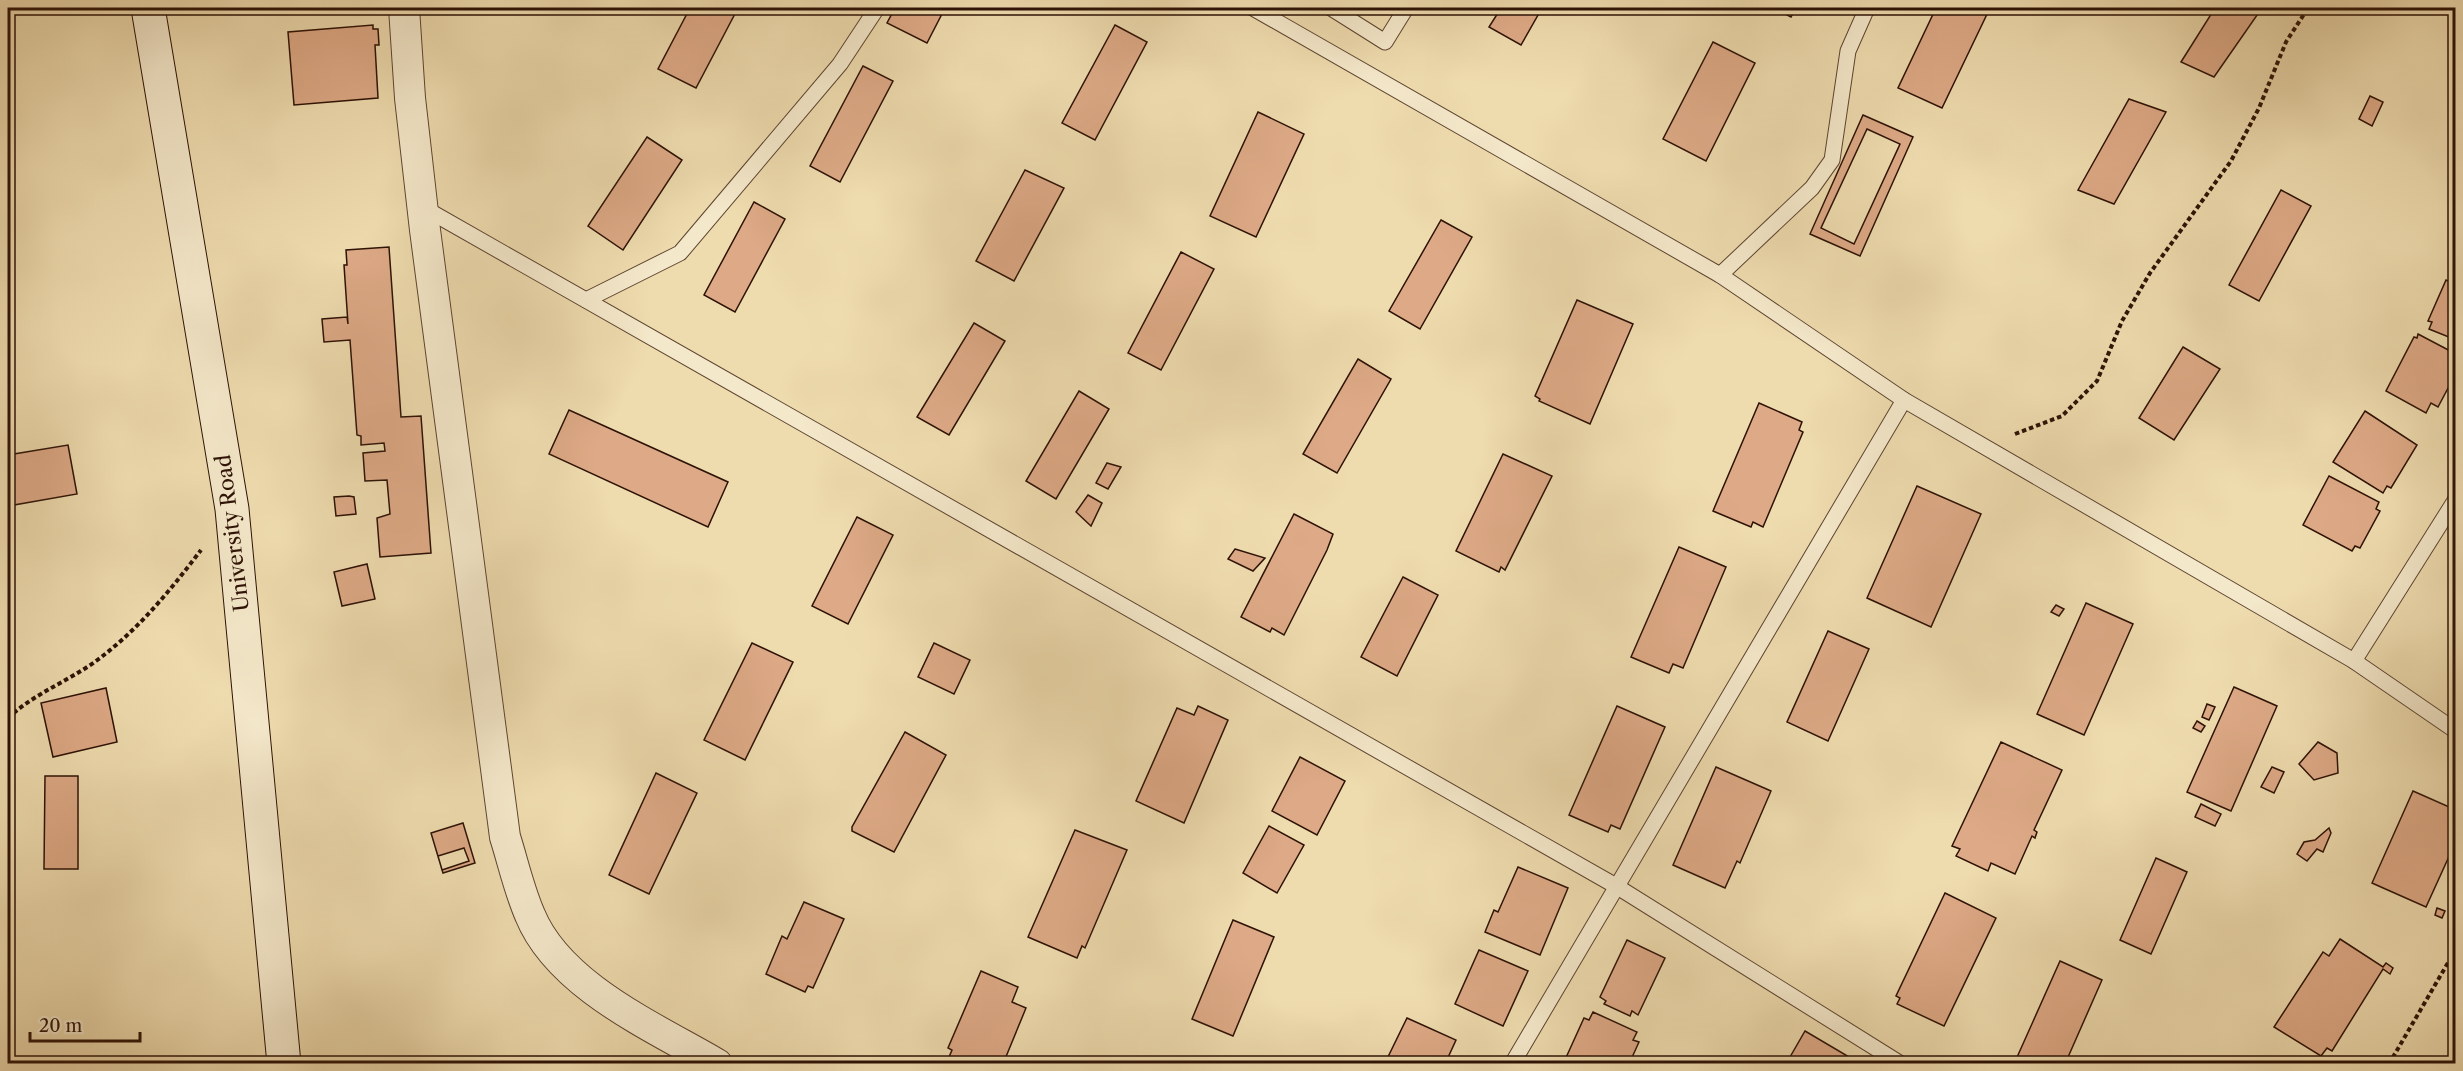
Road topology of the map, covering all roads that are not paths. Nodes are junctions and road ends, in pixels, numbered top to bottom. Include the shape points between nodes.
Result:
1 (148, 8) edge
2 (404, 8) edge
3 (877, 8) edge
4 (1258, 8) edge
5 (1331, 8) edge
6 (1406, 8) edge
7 (1867, 8) edge
8 (424, 208) junction
9 (1720, 275) junction
10 (586, 300) junction
11 (1904, 400) junction
12 (2456, 499) edge
13 (2354, 661) junction
14 (2456, 731) edge
15 (1616, 886) junction
16 (284, 1064) edge
17 (717, 1064) edge
18 (1512, 1064) edge
19 (1901, 1064) edge

1 - 16 main road, University Road via 232,509
2 - 8 street
3 - 10 lane via 840,64 680,253
4 - 9 lane
5 - 6 lane via 1385,42
7 - 9 lane via 1848,51 1832,160 1812,188
8 - 10 lane
8 - 17 street via 505,837 530,917 558,959 599,994
9 - 11 lane
10 - 15 lane
11 - 13 lane
11 - 15 lane
12 - 13 lane
13 - 14 lane
15 - 18 lane
15 - 19 lane

